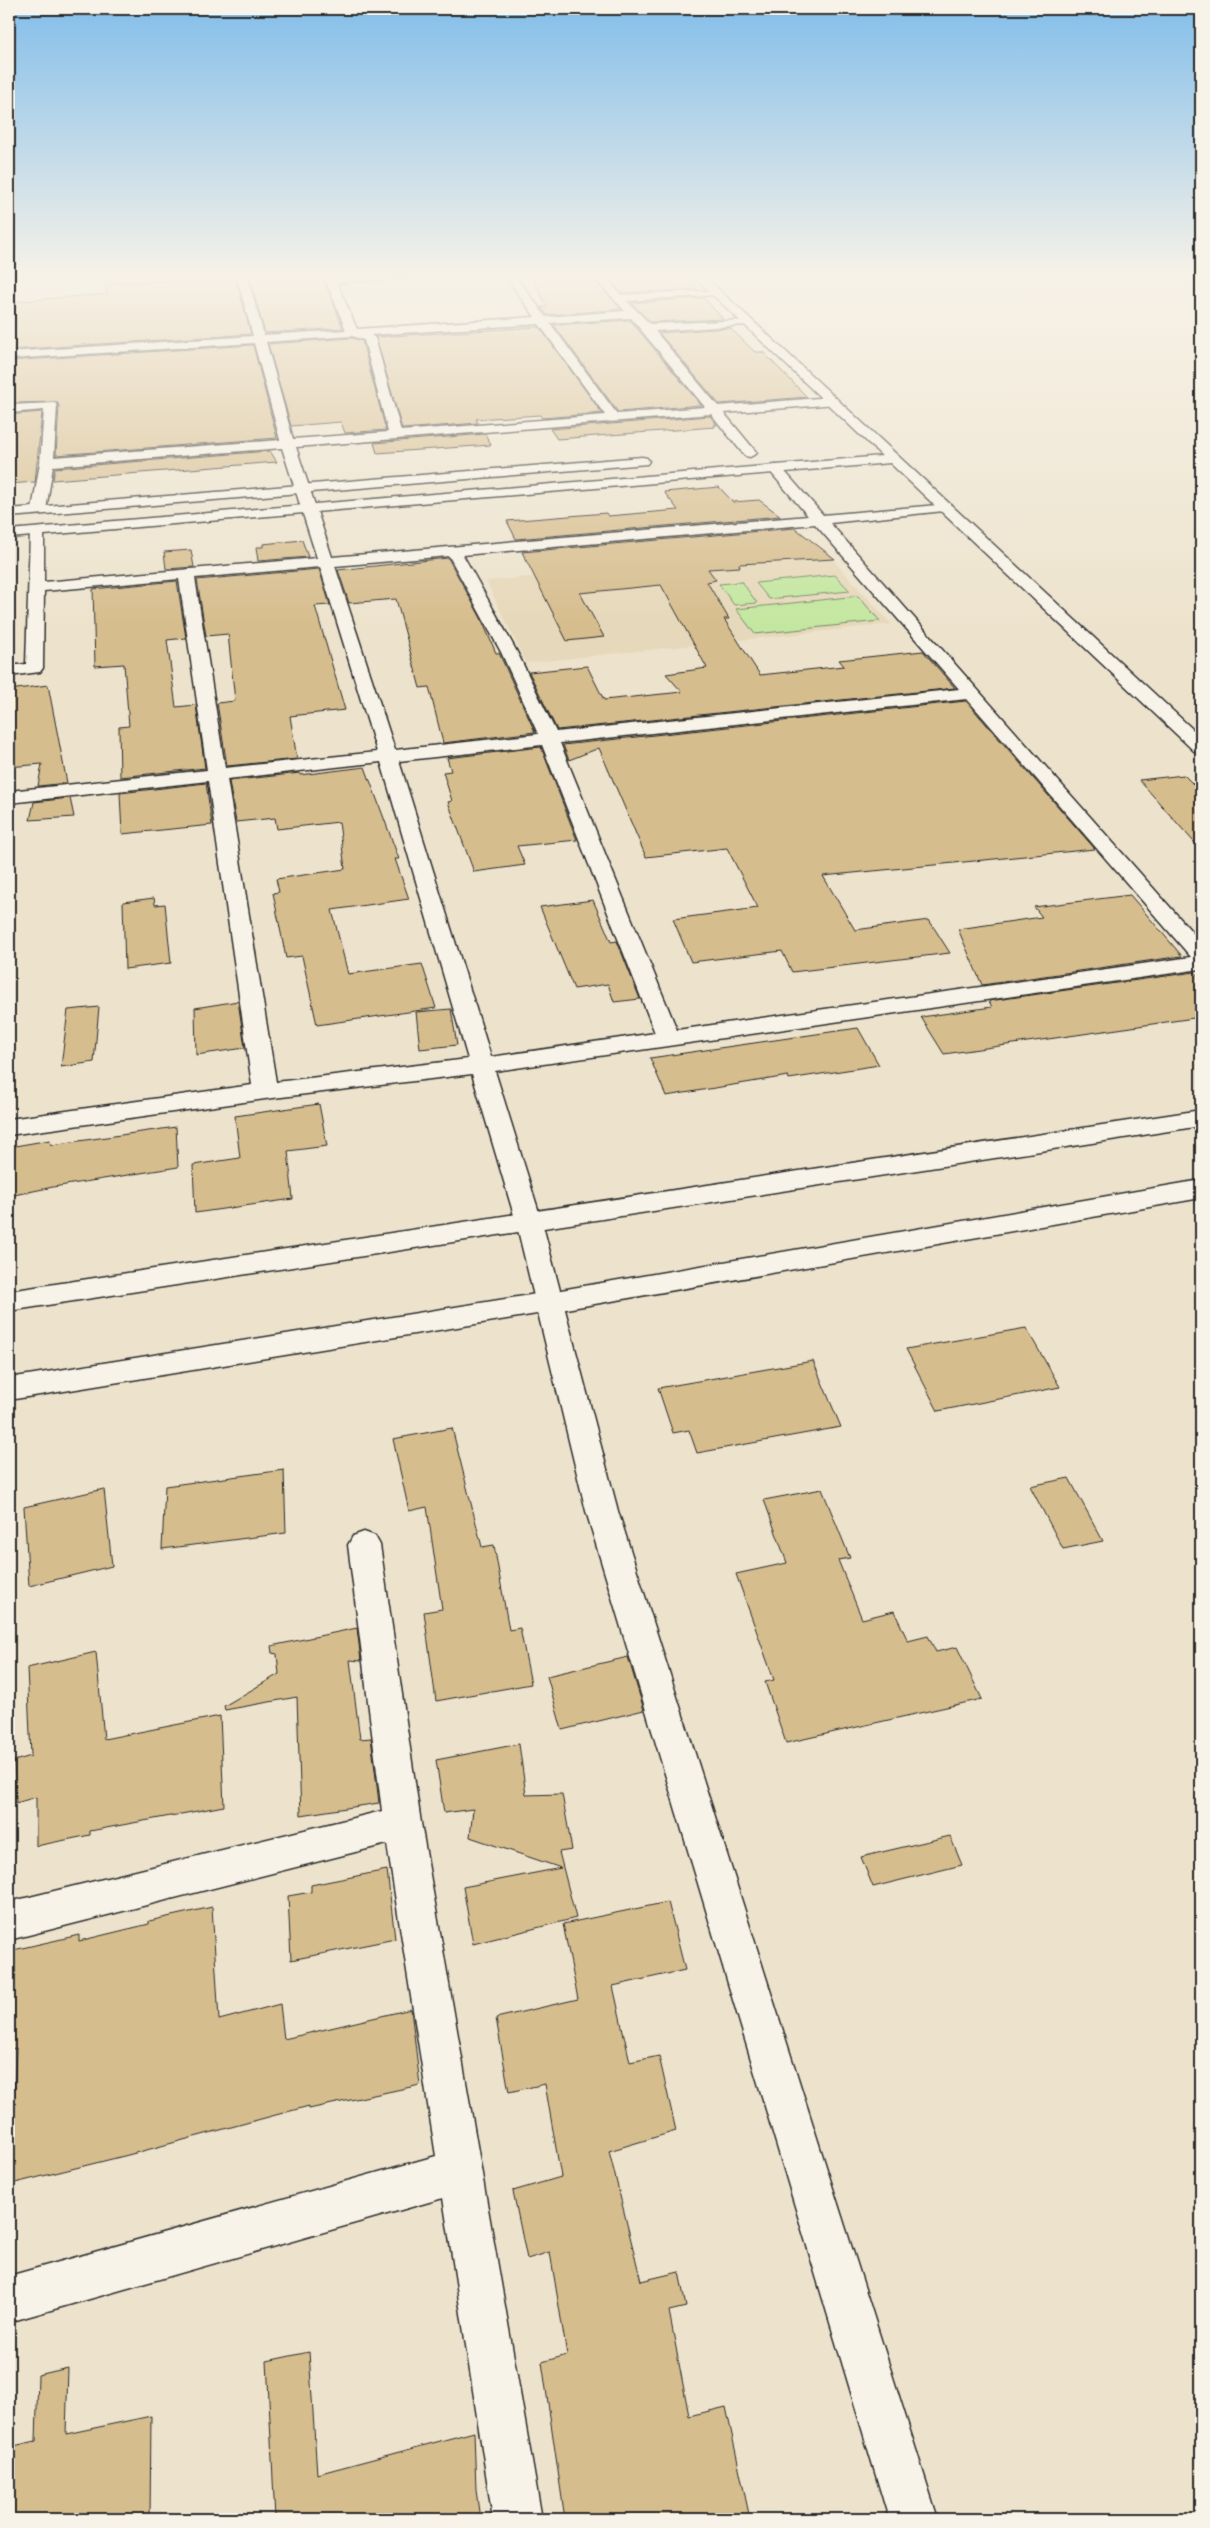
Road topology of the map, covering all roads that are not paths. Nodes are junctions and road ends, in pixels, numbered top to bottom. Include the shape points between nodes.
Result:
1 (273, 391) edge
2 (383, 391) edge
3 (594, 391) edge
4 (698, 391) edge
5 (821, 391) edge
6 (832, 401) junction
7 (9, 409) edge
8 (713, 410) junction
9 (614, 418) junction
10 (396, 435) junction
11 (876, 442) junction
12 (288, 444) junction
13 (856, 444) dead end
14 (730, 454) dead end
15 (894, 459) junction
16 (660, 460) dead end
17 (47, 462) junction
18 (775, 469) junction
19 (305, 499) junction
20 (944, 507) junction
21 (39, 510) junction
22 (9, 513) edge
23 (820, 520) junction
24 (37, 532) junction
25 (9, 534) edge
26 (454, 550) junction
27 (324, 561) junction
28 (186, 573) junction
29 (36, 587) junction
30 (9, 671) edge
31 (972, 693) junction
32 (549, 738) junction
33 (1201, 747) edge
34 (388, 756) junction
35 (217, 775) junction
36 (9, 797) edge
37 (1201, 955) edge
38 (1201, 962) edge
39 (669, 1039) junction
40 (483, 1066) junction
41 (265, 1091) junction
42 (1201, 1118) edge
43 (9, 1127) edge
44 (1201, 1190) edge
45 (530, 1222) junction
46 (9, 1301) edge
47 (549, 1302) junction
48 (9, 1389) edge
49 (364, 1545) dead end
50 (402, 1823) junction
51 (9, 1921) edge
52 (461, 2171) junction
53 (9, 2299) edge
54 (518, 2519) edge
55 (914, 2519) edge

1 - 12 street
2 - 10 street
3 - 9 street
4 - 8 street
5 - 6 street
6 - 8 street
6 - 11 street
7 - 17 street via 52,406
8 - 9 street
8 - 14 street via 754,452
9 - 10 street
10 - 12 street
11 - 13 street
11 - 15 street
12 - 17 street
12 - 19 street
15 - 18 street
15 - 20 street
16 - 19 street
17 - 21 street
18 - 19 street
18 - 23 street
19 - 21 street
19 - 24 street
19 - 27 street
20 - 23 street
20 - 33 street
21 - 22 street
23 - 26 street
23 - 31 street
24 - 25 street
24 - 29 street
26 - 27 street
26 - 32 street via 509,652
27 - 28 street
27 - 34 street
28 - 29 street
28 - 35 street
29 - 30 street via 34,668
31 - 32 street
31 - 37 street
32 - 34 street
32 - 39 street
34 - 35 street
34 - 40 street
35 - 36 street
35 - 41 street
38 - 39 street
39 - 40 street
40 - 41 street
40 - 45 street
41 - 43 street
42 - 45 street
44 - 47 street
45 - 46 street
45 - 47 street
47 - 48 street
47 - 55 street via 602,1511
49 - 50 street
50 - 51 street
50 - 52 street
52 - 53 street
52 - 54 street

